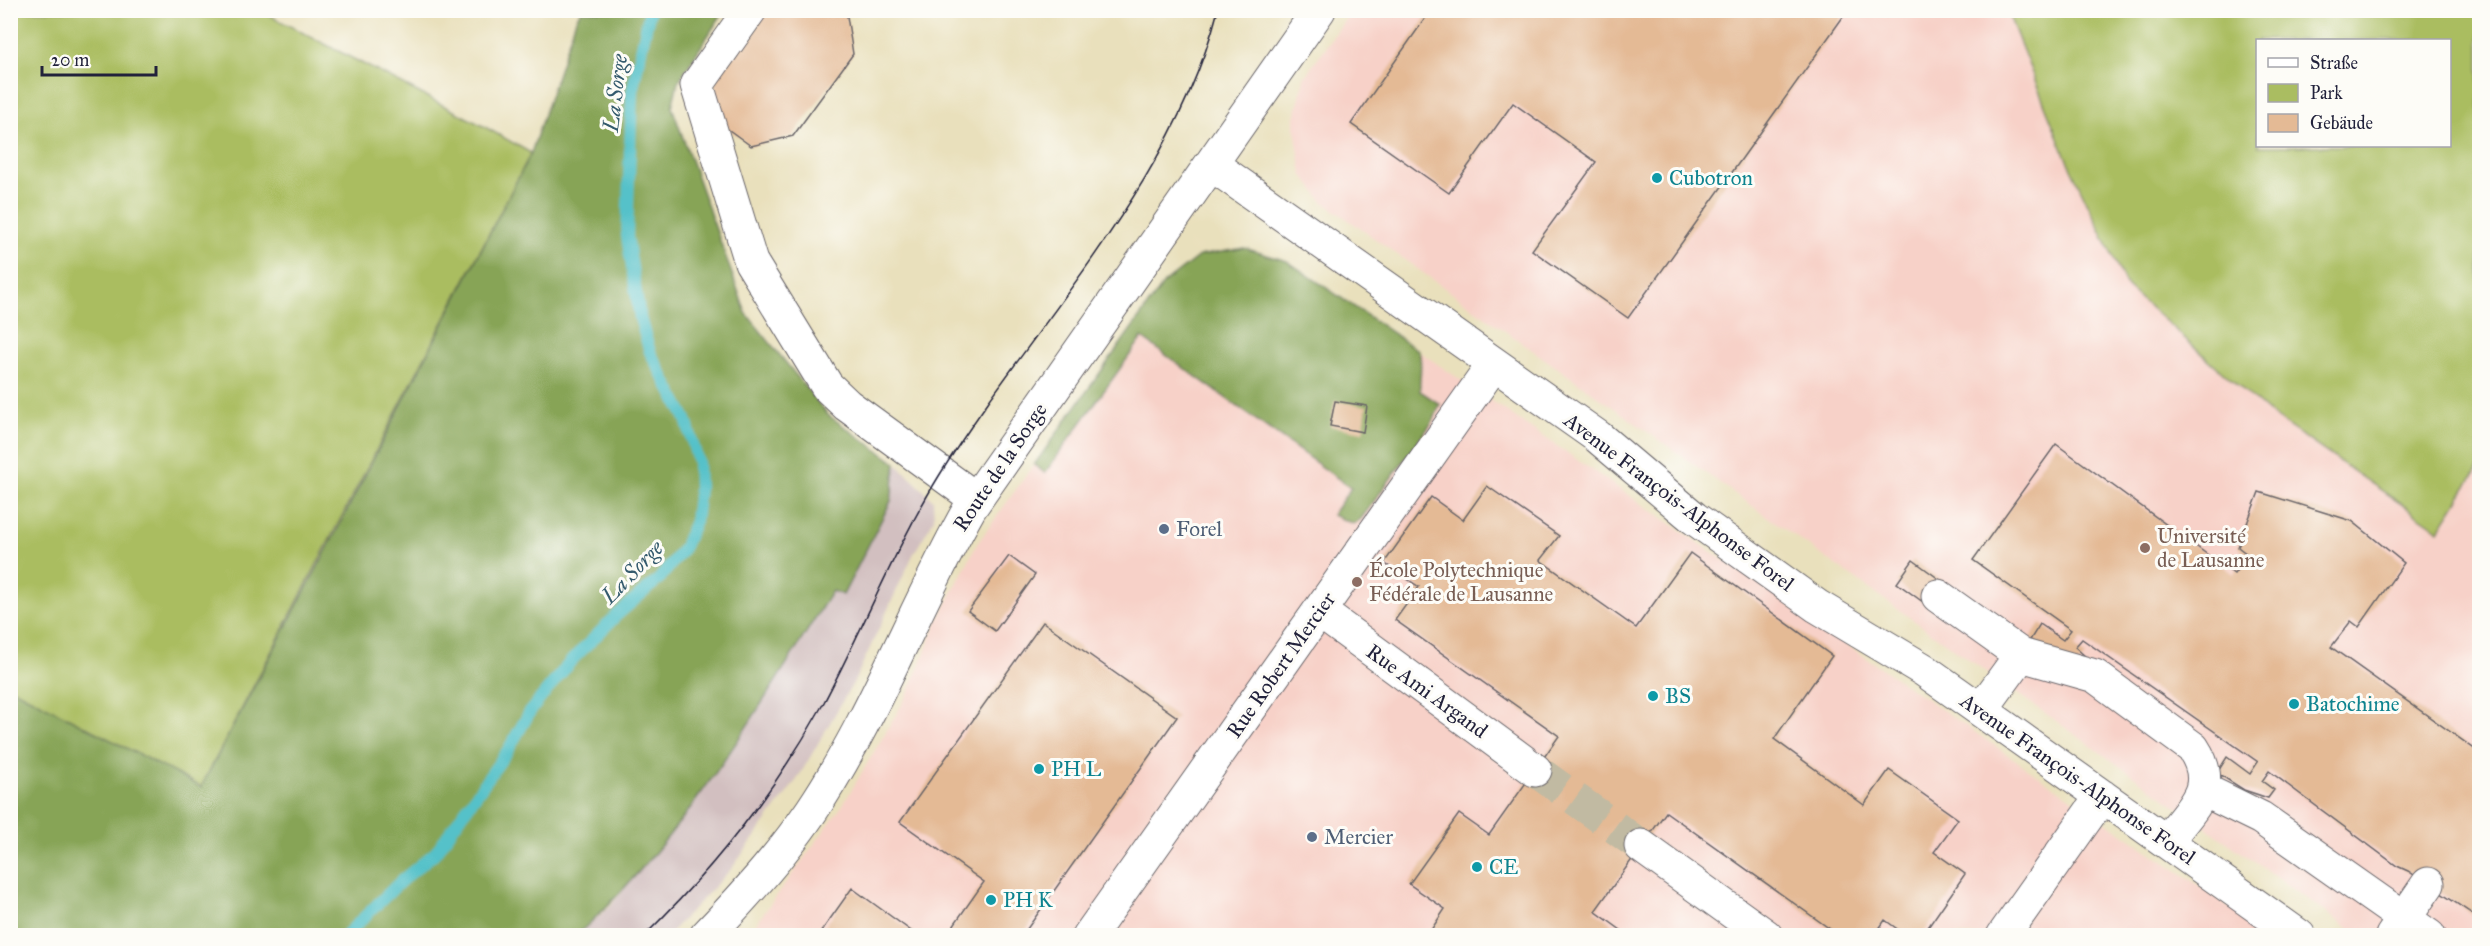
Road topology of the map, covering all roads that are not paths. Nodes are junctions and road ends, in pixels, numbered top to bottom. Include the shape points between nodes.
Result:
1 (750, 10) edge
2 (1319, 10) edge
3 (1211, 165) junction
4 (1494, 364) junction
5 (976, 499) junction
6 (1938, 596) dead end
7 (1319, 611) junction
8 (2021, 655) junction
9 (1981, 710) junction
10 (1535, 770) tunnel mouth
11 (2204, 790) junction
12 (2102, 796) junction
13 (2167, 841) junction
14 (1641, 846) tunnel mouth
15 (2428, 884) dead end
16 (2409, 930) edge
17 (706, 936) edge
18 (1089, 936) edge
19 (1766, 936) edge
20 (2003, 936) edge
21 (2299, 936) edge

1 - 5 street via 697,85 751,262 827,386 847,405
2 - 3 street, Route de la Sorge
3 - 4 street, Avenue François-Alphonse Forel
3 - 5 street, Route de la Sorge
4 - 7 street, Rue Robert Mercier
4 - 9 street, Avenue François-Alphonse Forel via 1598,437 1694,518 1817,606 1924,670
5 - 17 street, Route de la Sorge via 942,558 858,734 811,811
6 - 8 street
7 - 10 street, Rue Ami Argand
7 - 18 street, Rue Robert Mercier
8 - 9 street
8 - 11 street via 2095,676 2180,737 2202,761 2206,775
9 - 12 street, Avenue François-Alphonse Forel
11 - 13 street
11 - 16 street via 2261,818
12 - 13 street, Avenue François-Alphonse Forel
12 - 20 street
13 - 21 street, Avenue François-Alphonse Forel
14 - 19 street
15 - 16 street

